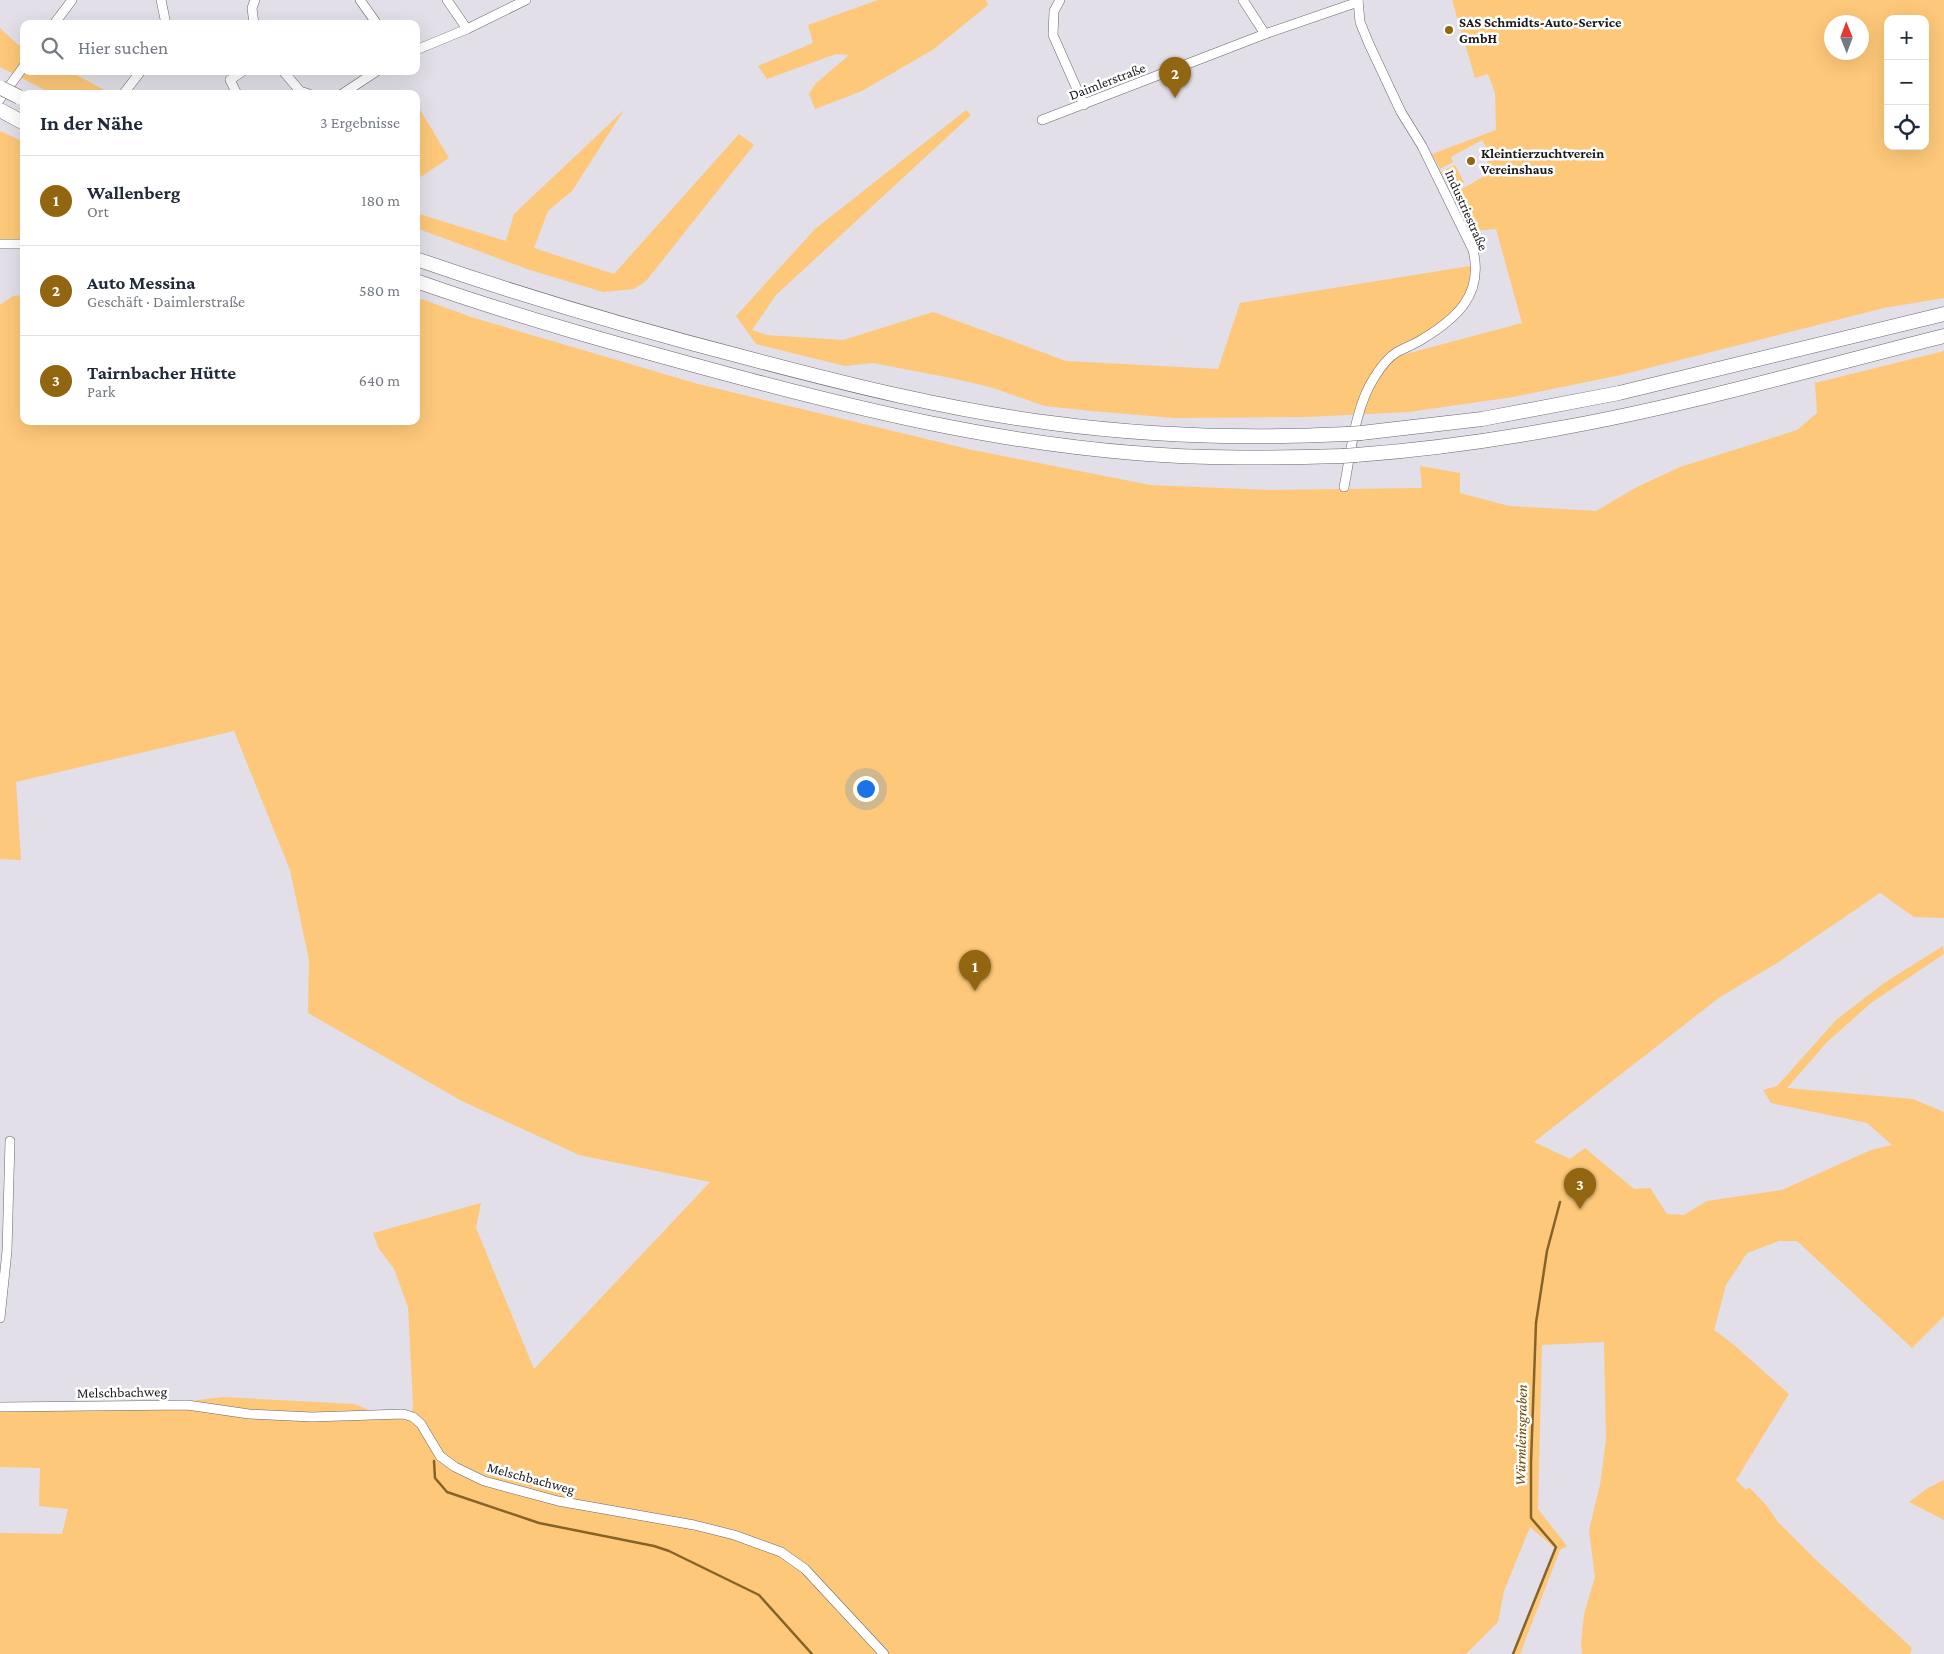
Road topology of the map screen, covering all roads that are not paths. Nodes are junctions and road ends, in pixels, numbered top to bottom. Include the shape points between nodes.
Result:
1 (72, 0) edge
2 (161, 0) edge
3 (255, 0) edge
4 (360, 0) edge
5 (447, 0) edge
6 (526, 0) edge
7 (1060, 0) edge
8 (1243, 0) edge
9 (1358, 1) edge
10 (57, 20) edge
11 (165, 20) edge
12 (254, 20) edge
13 (374, 20) edge
14 (467, 29) junction
15 (1265, 34) junction
16 (420, 48) edge
17 (20, 70) edge
18 (138, 75) edge
19 (237, 75) edge
20 (287, 75) edge
21 (371, 75) edge
22 (126, 90) edge
23 (235, 90) edge
24 (300, 90) edge
25 (348, 90) edge
26 (0, 91) edge
27 (20, 98) edge
28 (1084, 104) junction
29 (4, 113) edge
30 (1042, 120) dead end
31 (20, 121) edge
32 (0, 244) edge
33 (20, 244) edge
34 (420, 260) edge
35 (420, 282) edge
36 (1944, 314) edge
37 (1944, 336) edge
38 (1344, 487) dead end
39 (10, 1141) dead end
40 (0, 1318) edge
41 (0, 1407) edge
42 (884, 1654) edge

1 - 10 street
2 - 11 street
3 - 12 street
4 - 13 street
5 - 14 street
6 - 14 street
7 - 28 street via 1054,11 1053,35
8 - 15 street
9 - 15 street, Daimlerstraße
9 - 38 street, Industriestraße via 1360,22 1401,112 1422,146 1473,250 1476,265 1474,284 1463,308 1437,330 1396,353 1372,380 1361,405
14 - 16 street
15 - 28 street, Daimlerstraße
17 - 26 street
18 - 22 street
19 - 23 street via 230,80
20 - 24 street
21 - 25 street
26 - 27 highway, bridge
28 - 30 street, Daimlerstraße
29 - 31 highway
32 - 33 street
34 - 36 highway via 543,301 697,346 935,403 1050,423 1182,436 1282,437 1354,433 1482,419 1619,393
35 - 37 highway via 535,320 841,404 1043,443 1133,453 1225,458 1350,455 1425,449 1564,427
39 - 40 street via 7,1251
41 - 42 street, Melschbachweg via 187,1405 249,1414 312,1417 403,1414 421,1424 440,1456 484,1481 558,1501 694,1525 781,1552 805,1569

